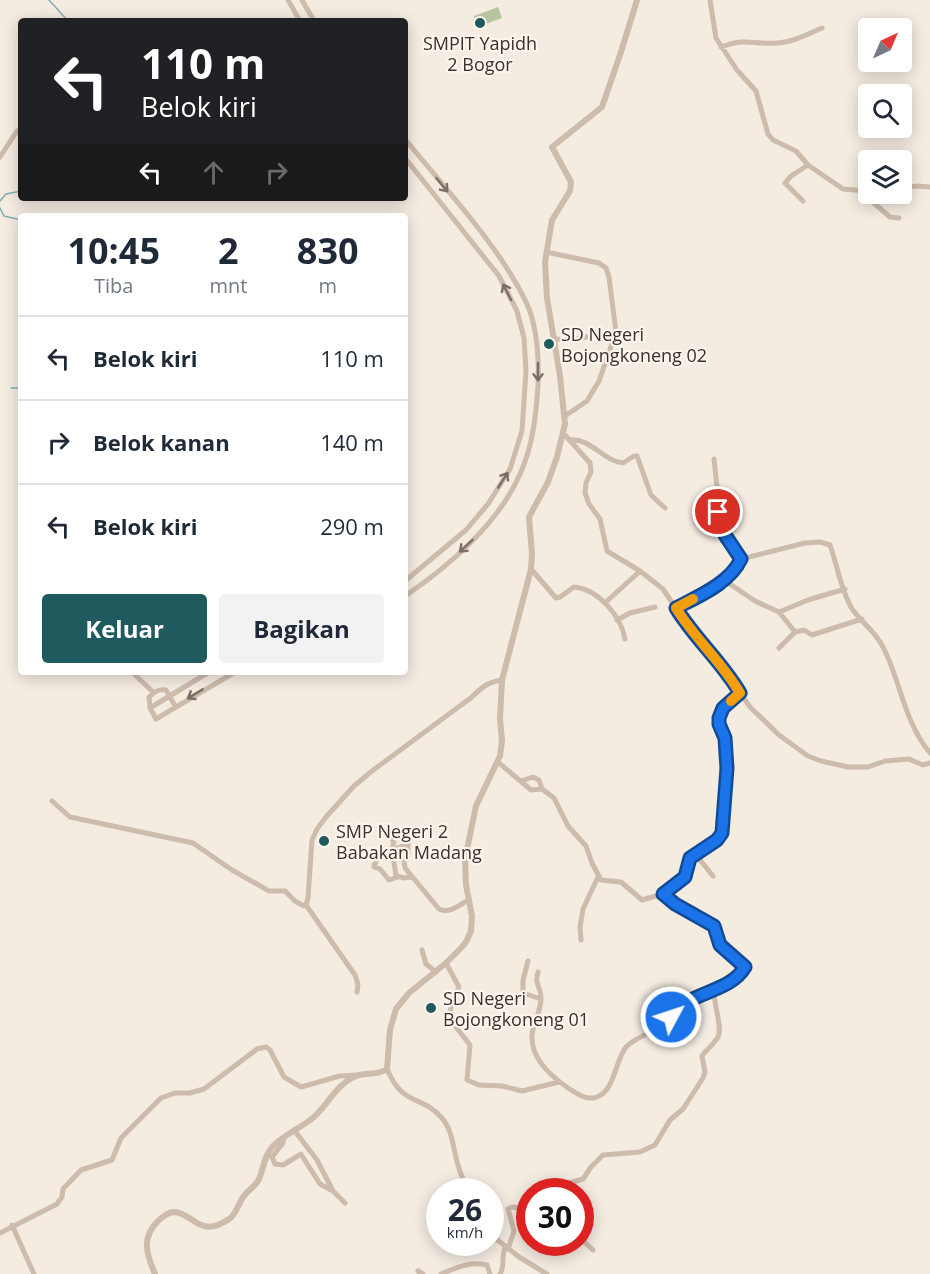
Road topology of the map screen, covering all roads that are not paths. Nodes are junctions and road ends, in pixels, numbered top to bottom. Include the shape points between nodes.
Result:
1 (288, 0) edge
2 (302, 0) edge
3 (637, 0) edge
4 (710, 0) edge
5 (298, 18) edge
6 (312, 18) edge
7 (822, 28) dead end
8 (722, 47) junction
9 (17, 131) dead end
10 (408, 143) edge
11 (0, 157) edge
12 (408, 162) edge
13 (808, 165) junction
14 (912, 187) edge
15 (930, 188) edge
16 (858, 191) edge
17 (803, 201) dead end
18 (875, 204) edge
19 (899, 218) dead end
20 (546, 252) junction
21 (616, 332) junction
22 (555, 339) junction
23 (565, 416) junction
24 (564, 434) junction
25 (569, 440) junction
26 (714, 459) dead end
27 (665, 508) dead end
28 (741, 559) junction
29 (531, 569) junction
30 (640, 571) junction
31 (408, 579) edge
32 (724, 580) junction
33 (845, 589) junction
34 (408, 594) edge
35 (605, 603) junction
36 (655, 607) dead end
37 (676, 608) junction
38 (779, 612) junction
39 (862, 619) junction
40 (617, 620) junction
41 (795, 632) junction
42 (625, 639) dead end
43 (779, 648) dead end
44 (135, 675) edge
45 (204, 675) edge
46 (231, 675) edge
47 (502, 680) junction
48 (153, 692) junction
49 (740, 693) junction
50 (170, 696) junction
51 (175, 706) junction
52 (150, 708) junction
53 (930, 753) edge
54 (498, 762) junction
55 (930, 763) edge
56 (521, 781) junction
57 (542, 789) junction
58 (52, 801) dead end
59 (389, 836) dead end
60 (392, 850) junction
61 (696, 855) junction
62 (376, 862) dead end
63 (714, 876) dead end
64 (398, 877) junction
65 (412, 877) junction
66 (598, 877) junction
67 (663, 894) junction
68 (468, 900) junction
69 (306, 905) junction
70 (581, 940) dead end
71 (422, 950) dead end
72 (528, 961) dead end
73 (446, 963) junction
74 (436, 972) junction
75 (538, 972) dead end
76 (714, 989) junction
77 (357, 992) dead end
78 (541, 999) junction
79 (387, 1069) junction
80 (358, 1075) junction
81 (559, 1082) junction
82 (294, 1130) junction
83 (284, 1137) junction
84 (463, 1178) edge
85 (584, 1178) edge
86 (333, 1191) junction
87 (345, 1203) dead end
88 (516, 1207) edge
89 (12, 1225) junction
90 (0, 1233) edge
91 (504, 1245) edge
92 (507, 1247) junction
93 (34, 1274) edge
94 (155, 1274) edge
95 (441, 1274) edge
96 (490, 1274) edge
97 (500, 1274) edge
98 (546, 1274) edge

1 - 5 street
2 - 6 street
3 - 20 street via 602,107 552,147 571,187 554,214
4 - 8 street via 714,29
7 - 8 street via 790,41 762,44 742,40
8 - 13 street via 756,91 768,134 796,151
9 - 11 street
10 -> 34 street via 509,270 528,307 536,335 538,370 533,434 520,475 498,511 475,538
31 -> 12 street via 466,530 510,469 522,431 526,371 524,338 499,276
13 - 16 street via 843,189
13 - 17 street via 785,183
14 - 15 street
18 - 19 street via 890,217
20 - 21 street via 599,263 606,268
20 - 22 street via 545,275
21 - 22 street
21 - 23 street via 599,381 587,401
22 - 23 street
23 - 24 street
24 - 25 street
24 - 29 street via 548,482 529,517
25 - 27 street via 587,444 617,462 638,456 651,495
25 - 30 street via 590,463 585,493 600,519 607,551
26 - 28 street via 721,524
28 - 32 street
28 - 33 street via 820,542 830,545
29 - 35 street via 556,598 581,587
29 - 47 street
30 - 35 street
30 - 37 street via 663,589
32 - 37 street
32 - 38 street
33 - 38 street
33 - 39 street via 852,608
35 - 40 street
36 - 40 street
37 - 49 street
38 - 41 street
39 - 41 street via 812,635 804,630
39 - 53 street via 876,633 913,728
40 - 42 street
41 - 43 street
44 - 48 street
45 - 50 street
46 -> 51 street
47 - 54 street
47 - 69 street via 484,686 341,799 312,840
48 - 50 street via 166,690
48 - 52 street via 149,697
49 - 55 street via 772,730 813,758 862,767 892,760
49 - 61 street via 723,708 719,718 727,768 722,833
50 - 51 street
50 - 52 street
51 - 52 street via 156,719
54 - 56 street
54 - 68 street via 476,806 468,840 464,871
56 - 57 street via 533,791
56 - 57 street via 536,778
57 - 66 street via 554,798 568,826 586,846
58 - 69 street via 70,817 193,843 269,891 285,891 301,906
59 - 60 street via 393,839
60 - 64 street
60 - 65 street via 409,842 404,865
61 - 63 street
61 - 67 street via 690,858 683,880
62 - 64 street via 374,866 389,880
64 - 65 street
65 - 68 street via 441,911
66 - 67 street via 621,882 642,900
66 - 70 street via 583,909
67 - 76 street via 714,926 720,945 745,967 739,975
68 - 73 street via 472,916 469,937
69 - 77 street via 355,975
71 - 74 street via 426,964
72 - 78 street via 523,993
73 - 74 street
73 - 81 street via 459,987 451,1006 452,1019 470,1046 467,1080 522,1091
74 - 79 street via 410,993 393,1014
75 - 78 street via 536,983
76 - 81 street via 686,1001 660,1027 628,1046 600,1095 586,1098
76 - 85 street via 720,1028 715,1042 702,1056 705,1075 683,1109 670,1120 655,1145 640,1152 603,1155
78 - 81 street via 533,1031 536,1055
79 - 80 street
79 - 84 street via 401,1092 443,1119
80 - 82 street via 341,1087 313,1118
80 - 89 street via 301,1087 284,1077 270,1050 257,1049 204,1089 161,1098 121,1138 112,1160 81,1170 63,1189 57,1204
82 - 83 street
82 - 86 street via 317,1160
83 - 86 street via 272,1157 275,1164 283,1165 301,1154 320,1184
83 - 94 street via 266,1157 257,1183 229,1219 214,1226 202,1226 173,1212 151,1229 147,1242
86 - 87 street
88 - 92 street via 508,1209 514,1231
89 - 90 street
89 - 93 street
91 - 92 street
92 - 97 street via 502,1254
92 - 98 street
95 - 96 street via 473,1263 487,1265

